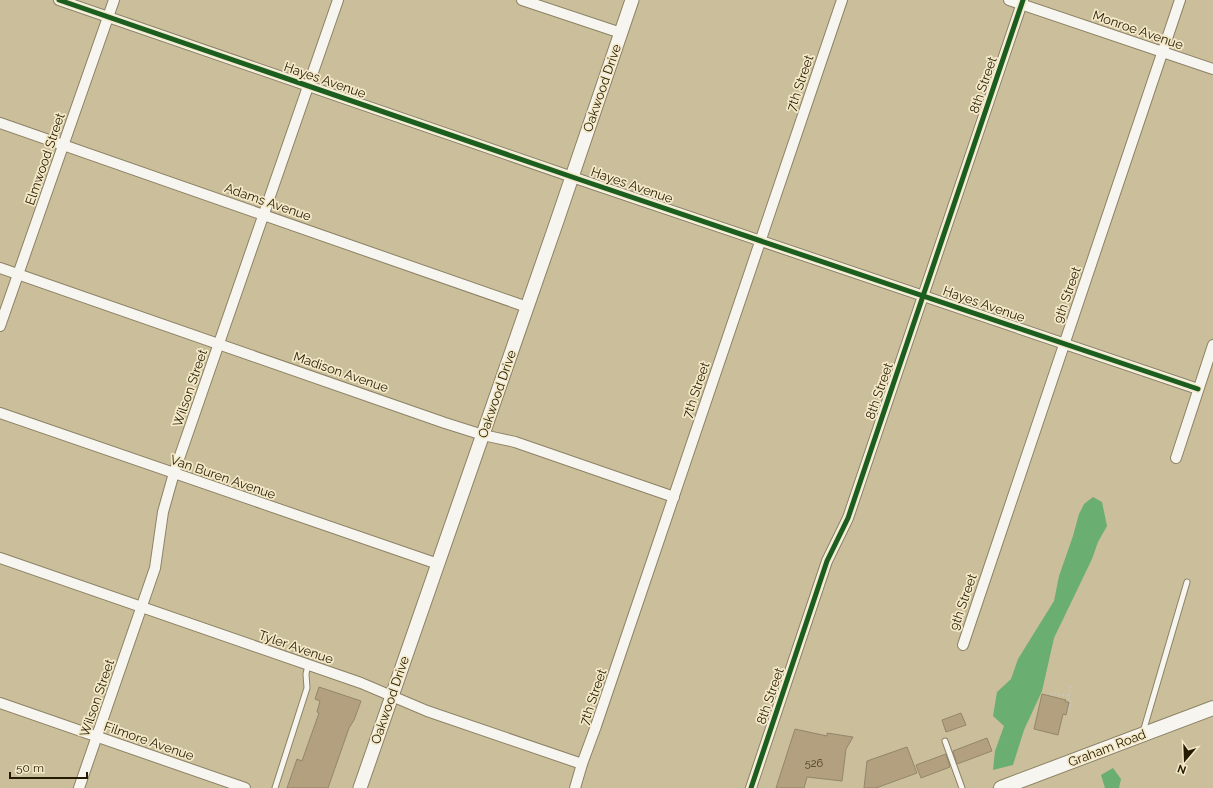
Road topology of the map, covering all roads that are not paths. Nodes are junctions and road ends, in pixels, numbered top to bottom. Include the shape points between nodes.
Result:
1 (59, 0) edge
2 (114, 0) edge
3 (338, 0) edge
4 (522, 0) edge
5 (632, 0) edge
6 (842, 0) edge
7 (1009, 0) edge
8 (1180, 0) edge
9 (1022, 2) edge
10 (108, 17) junction
11 (621, 33) junction
12 (1163, 52) junction
13 (1213, 69) edge
14 (308, 86) junction
15 (0, 123) edge
16 (63, 145) junction
17 (572, 177) junction
18 (263, 214) junction
19 (760, 241) junction
20 (0, 268) edge
21 (18, 274) junction
22 (923, 295) junction
23 (527, 308) junction
24 (0, 326) edge
25 (219, 344) junction
26 (1064, 344) junction
27 (1213, 345) edge
28 (1198, 389) junction
29 (0, 413) edge
30 (483, 435) junction
31 (1176, 458) dead end
32 (174, 473) junction
33 (674, 497) junction
34 (0, 558) edge
35 (438, 564) junction
36 (1187, 582) dead end
37 (142, 607) junction
38 (963, 645) dead end
39 (308, 665) junction
40 (391, 696) junction
41 (0, 703) edge
42 (1213, 708) edge
43 (1142, 735) junction
44 (97, 738) junction
45 (944, 741) dead end
46 (582, 764) junction
47 (79, 788) edge
48 (245, 788) edge
49 (275, 788) edge
50 (360, 788) edge
51 (575, 788) edge
52 (750, 788) edge
53 (962, 788) edge
54 (1001, 788) edge

1 - 10 street, Hayes Avenue
2 - 10 street, Elmwood Street
3 - 14 street, Wilson Street
4 - 11 street
5 - 11 street, Oakwood Drive
6 - 19 street, 7th Street
7 - 9 street, Monroe Avenue
8 - 12 street, 9th Street
9 - 12 street, Monroe Avenue
9 - 22 street, 8th Street
10 - 14 street, Hayes Avenue
10 - 16 street, Elmwood Street
11 - 17 street, Oakwood Drive
12 - 13 street, Monroe Avenue
12 - 26 street, 9th Street
14 - 17 street, Hayes Avenue
14 - 18 street, Wilson Street
15 - 16 street, Adams Avenue
16 - 18 street, Adams Avenue
16 - 21 street, Elmwood Street
17 - 19 street, Hayes Avenue
17 - 23 street, Oakwood Drive
18 - 23 street, Adams Avenue
18 - 25 street, Wilson Street
19 - 22 street, Hayes Avenue
19 - 33 street, 7th Street
20 - 21 street, Madison Avenue
21 - 24 street, Elmwood Street
21 - 25 street, Madison Avenue
22 - 26 street, Hayes Avenue
22 - 52 street, 8th Street via 848,518 827,561
23 - 30 street, Oakwood Drive
25 - 30 street, Madison Avenue
25 - 32 street, Wilson Street
26 - 28 street, Hayes Avenue
26 - 38 street, 9th Street
27 - 28 street
28 - 31 street
29 - 32 street, Van Buren Avenue
30 - 33 street, Madison Avenue via 515,442
30 - 35 street, Oakwood Drive
32 - 35 street, Van Buren Avenue
32 - 37 street, Wilson Street via 163,512 155,568
33 - 46 street, 7th Street
34 - 37 street, Tyler Avenue
35 - 40 street, Oakwood Drive
36 - 43 lane
37 - 39 street, Tyler Avenue
37 - 44 street, Wilson Street
39 - 40 street, Tyler Avenue
39 - 49 lane via 307,688
40 - 46 street, Tyler Avenue via 427,711
40 - 50 street, Oakwood Drive
41 - 44 street, Filmore Avenue
42 - 43 main road, Graham Road
43 - 54 main road, Graham Road
44 - 47 street, Wilson Street
44 - 48 street, Filmore Avenue
45 - 53 lane
46 - 51 street, 7th Street

